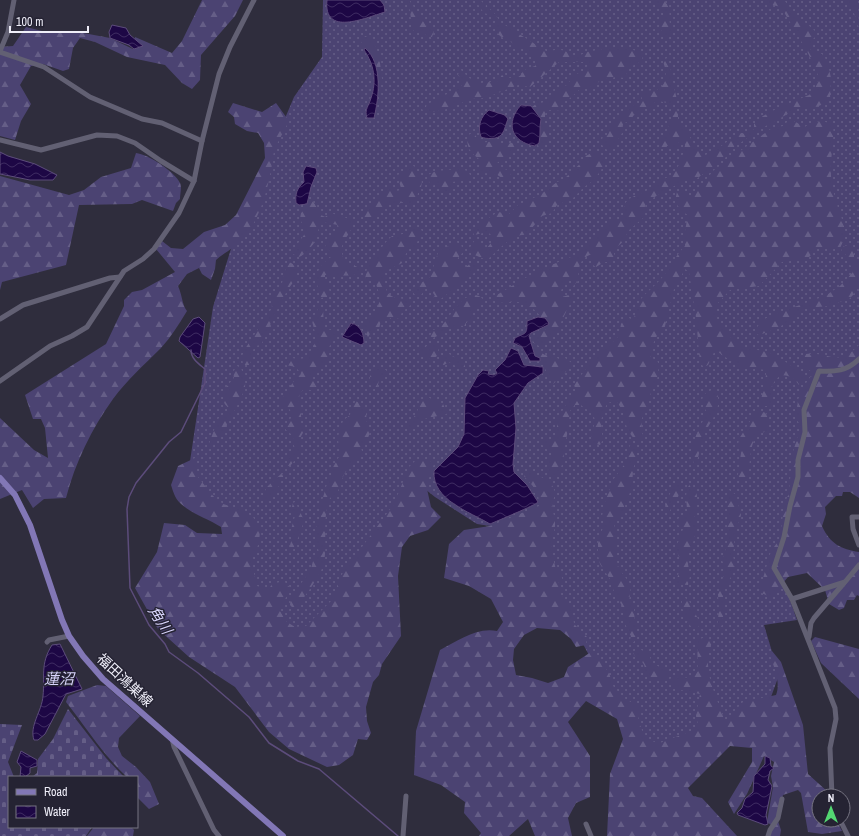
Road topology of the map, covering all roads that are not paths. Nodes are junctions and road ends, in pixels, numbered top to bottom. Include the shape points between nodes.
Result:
1 (14, 0) edge
2 (254, 0) edge
3 (0, 51) edge
4 (0, 140) edge
5 (202, 141) junction
6 (194, 181) junction
7 (120, 277) junction
8 (0, 319) edge
9 (859, 359) edge
10 (0, 381) edge
11 (0, 478) edge
12 (859, 517) edge
13 (859, 545) edge
14 (859, 565) edge
15 (845, 582) junction
16 (792, 599) junction
17 (69, 636) junction
18 (809, 638) junction
19 (47, 642) dead end
20 (172, 739) junction
21 (832, 788) edge
22 (406, 796) dead end
23 (782, 799) dead end
24 (586, 824) dead end
25 (219, 836) edge
26 (283, 836) edge
27 (403, 836) edge
28 (591, 836) edge
29 (768, 836) edge

1 - 3 street via 8,32
2 - 5 street via 219,74
3 - 5 street via 44,67 90,97 142,119 162,123
4 - 6 street via 41,150 97,135 117,136 135,143
5 - 6 street
6 - 7 street via 185,204 154,249
7 - 8 street via 23,305
7 - 10 street via 87,327 50,346
9 - 16 street via 843,370 819,370 806,402 798,477 774,568
11 - 17 main road, 福田鴻巣線 via 15,495 30,525
12 - 13 street via 852,517 851,523
14 - 15 street
15 - 16 street
15 - 18 street via 814,618
16 - 18 street
17 - 19 street
17 - 20 main road, 福田鴻巣線 via 94,670
18 - 21 street via 836,716 830,748
20 - 25 street via 206,814
20 - 26 main road, 福田鴻巣線
22 - 27 street
23 - 29 street via 778,818
24 - 28 street

